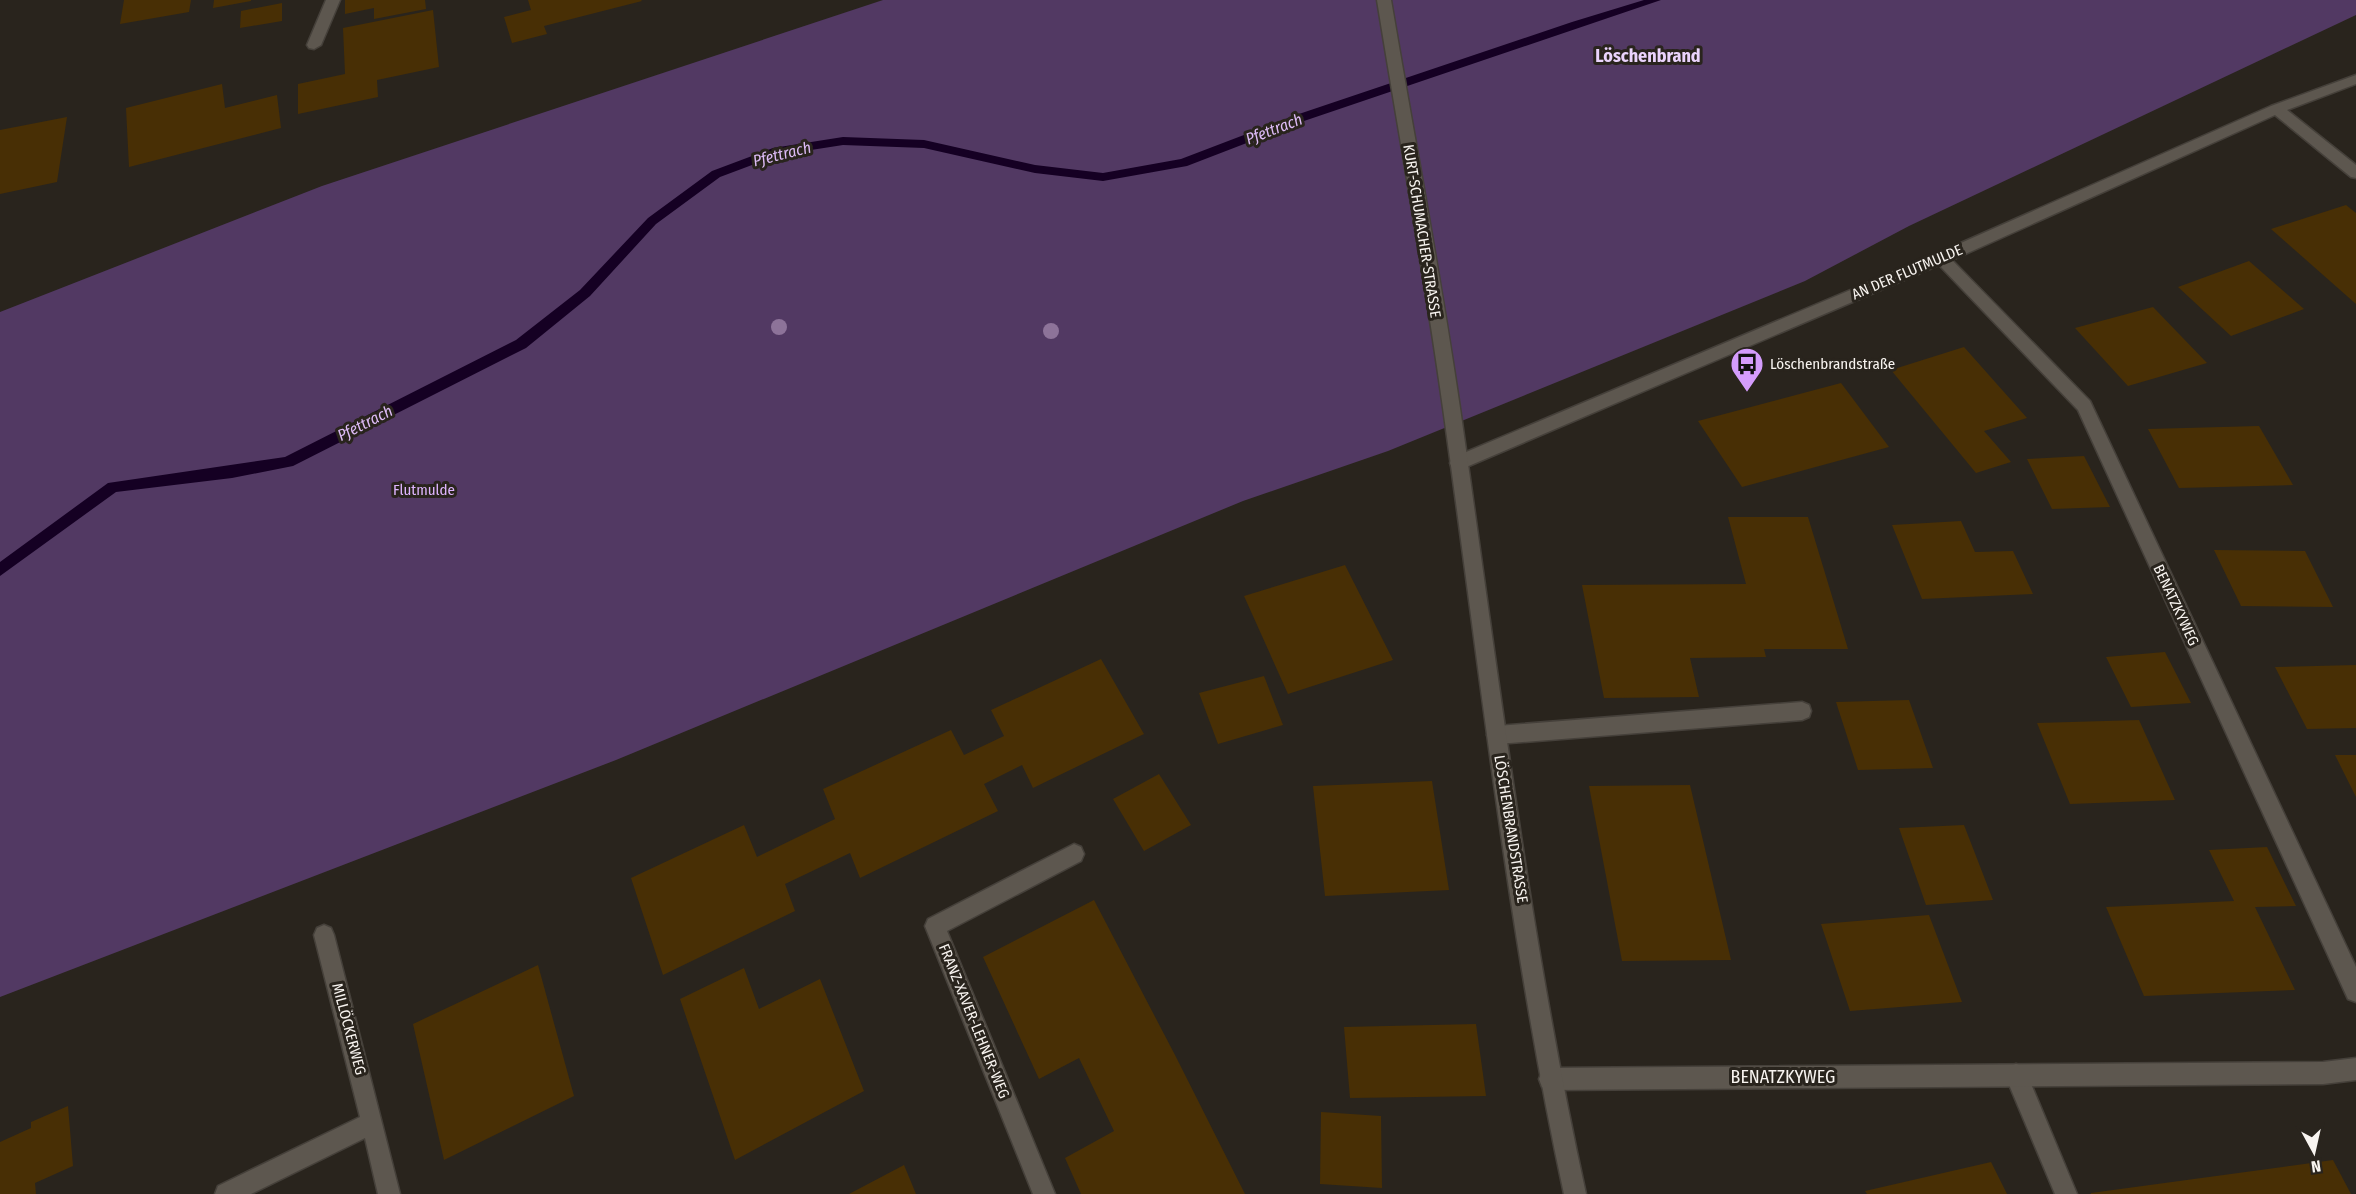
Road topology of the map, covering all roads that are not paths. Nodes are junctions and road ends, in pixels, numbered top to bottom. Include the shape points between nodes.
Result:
1 (333, 0) edge
2 (1384, 0) edge
3 (314, 45) dead end
4 (2356, 79) edge
5 (2276, 109) junction
6 (2356, 173) edge
7 (1941, 258) junction
8 (1458, 463) junction
9 (1802, 711) dead end
10 (1497, 735) junction
11 (1074, 854) dead end
12 (324, 935) dead end
13 (2356, 991) edge
14 (2356, 1069) edge
15 (2016, 1075) junction
16 (1550, 1079) junction
17 (373, 1123) junction
18 (226, 1194) edge
19 (389, 1194) edge
20 (1044, 1194) edge
21 (1575, 1194) edge
22 (2066, 1194) edge

1 - 3 street
2 - 8 street, KURT-SCHUMACHER-STRASSE
4 - 5 street, AN DER FLUTMULDE
5 - 6 street
5 - 7 street, AN DER FLUTMULDE
7 - 8 street, AN DER FLUTMULDE
7 - 13 street, BENATZKYWEG via 2084,406
8 - 10 street, LÖSCHENBRANDSTRASSE
9 - 10 street
10 - 16 street, LÖSCHENBRANDSTRASSE
11 - 20 street, FRANZ-XAVER-LEHNER-WEG via 935,926
12 - 17 street, MILLÖCKERWEG
14 - 15 street, BENATZKYWEG via 2323,1073
15 - 16 street, BENATZKYWEG
15 - 22 street
16 - 21 street, LÖSCHENBRANDSTRASSE
17 - 18 street
17 - 19 street, MILLÖCKERWEG

